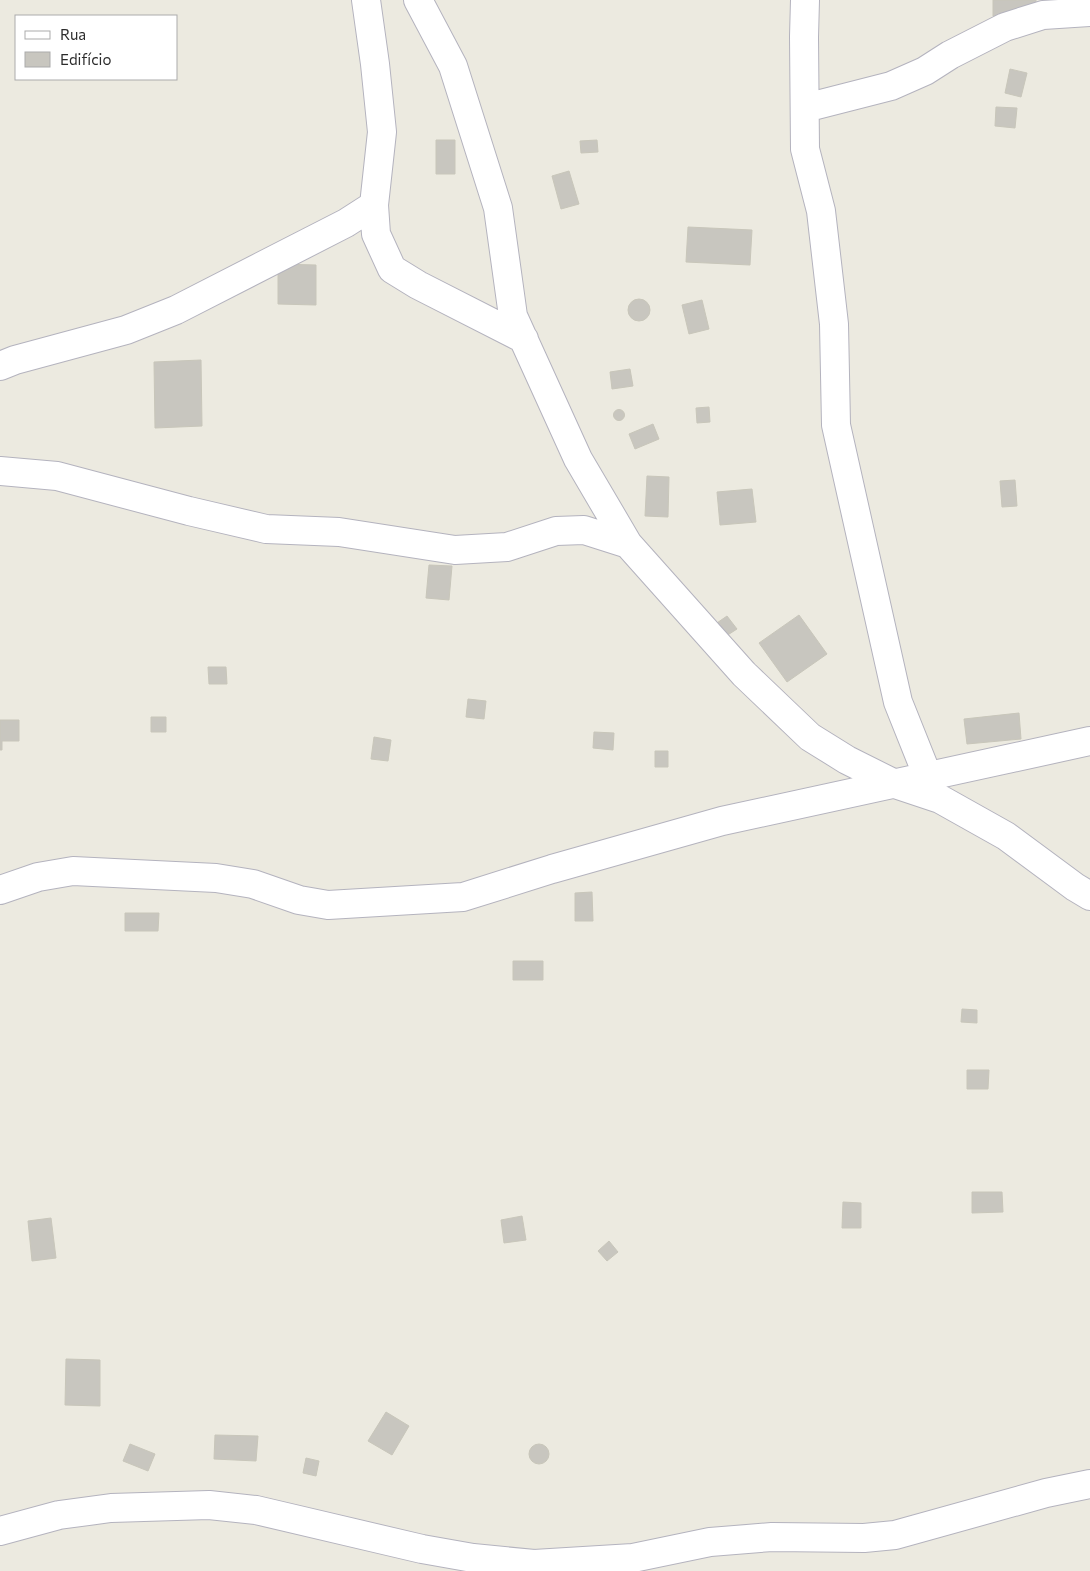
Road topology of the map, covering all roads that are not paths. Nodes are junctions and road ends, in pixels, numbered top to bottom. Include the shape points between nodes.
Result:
1 (366, 0) edge
2 (418, 0) edge
3 (805, 0) edge
4 (1090, 12) edge
5 (805, 108) junction
6 (374, 205) junction
7 (524, 339) junction
8 (0, 366) edge
9 (0, 471) edge
10 (628, 544) junction
11 (1090, 741) edge
12 (928, 777) junction
13 (895, 784) junction
14 (0, 890) edge
15 (1090, 896) edge
16 (1090, 1484) edge
17 (0, 1531) edge

1 - 6 street via 382,132
2 - 7 street via 453,66 498,208 513,316
3 - 5 street
4 - 5 street via 1043,14 1005,27 891,86
5 - 12 street via 805,149 822,211 834,324 836,426 898,702
6 - 7 street via 376,234 392,269
6 - 8 street via 346,223 176,310 126,330
7 - 10 street via 578,460
9 - 10 street via 57,476 266,528 339,532 455,550 507,546 556,531 584,530
10 - 13 street via 744,674 810,737
11 - 12 street
12 - 13 street
13 - 14 street via 722,821 463,897 328,905 298,900 253,884 216,878 73,871 38,877
13 - 15 street via 940,799 1006,836
16 - 17 street via 895,1535 772,1537 710,1542 633,1558 534,1564 422,1549 256,1510 209,1505 111,1508 59,1515

